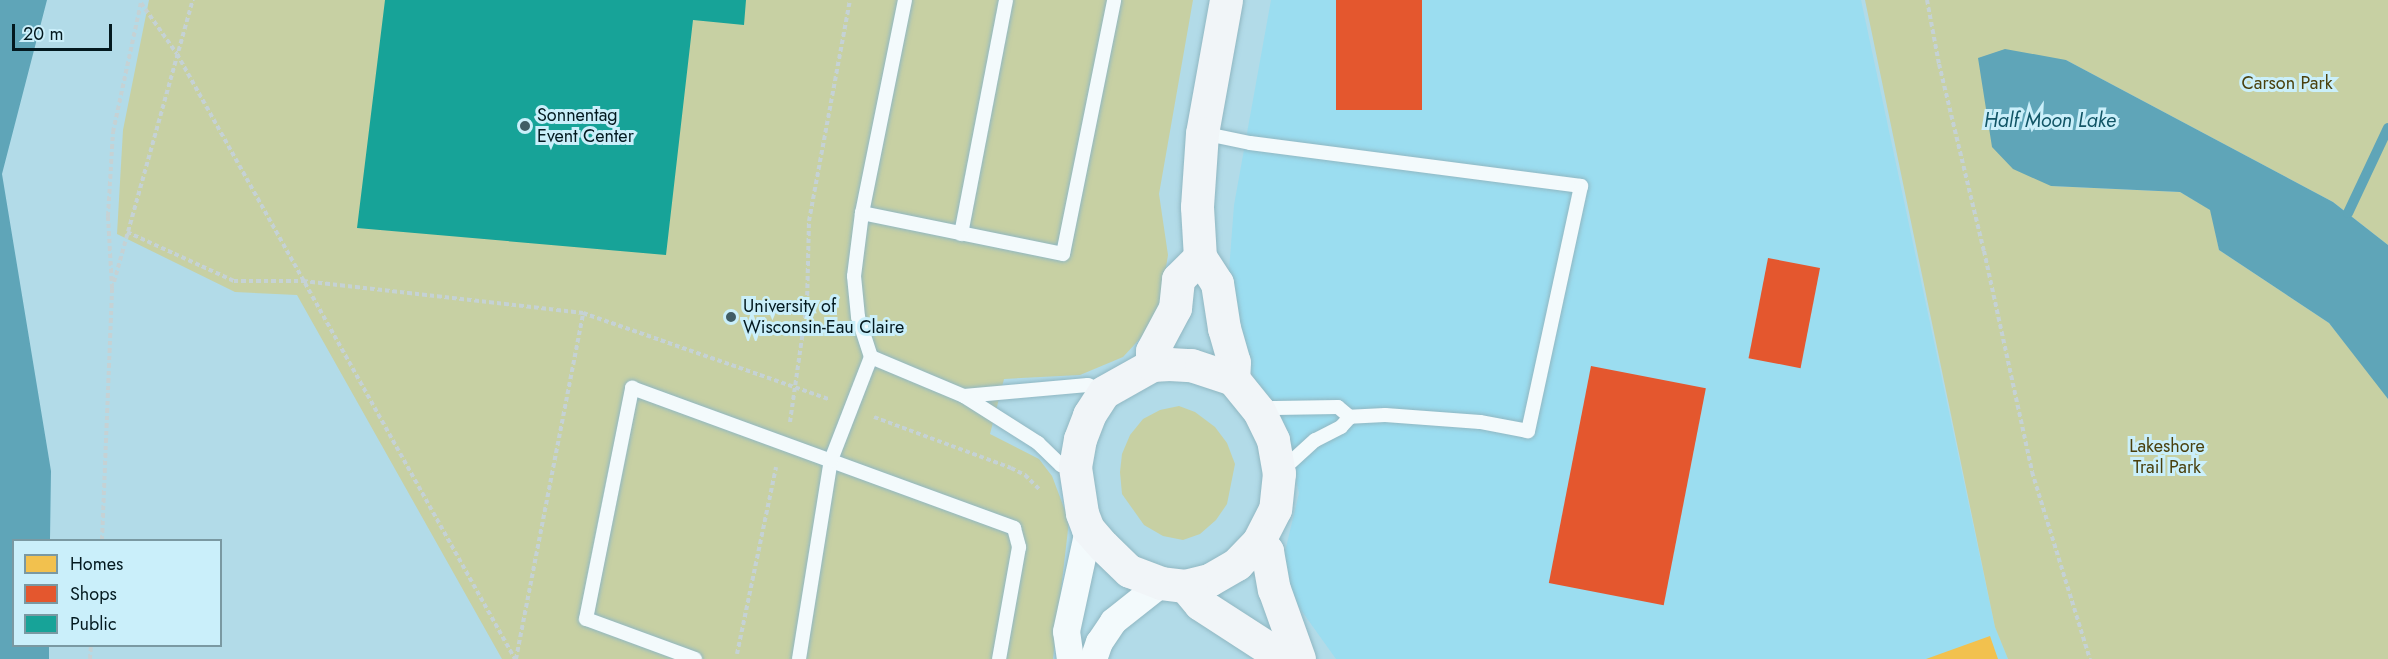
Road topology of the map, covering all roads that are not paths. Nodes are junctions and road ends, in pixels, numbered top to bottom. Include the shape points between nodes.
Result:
1 (904, 0) edge
2 (1006, 0) edge
3 (1114, 0) edge
4 (1226, 0) edge
5 (1202, 133) junction
6 (862, 213) junction
7 (962, 234) junction
8 (1200, 257) junction
9 (872, 357) junction
10 (1152, 365) junction
11 (1233, 379) junction
12 (1104, 392) junction
13 (964, 396) junction
14 (1259, 411) junction
15 (1350, 417) junction
16 (831, 460) junction
17 (1075, 467) junction
18 (1279, 473) junction
19 (1088, 529) junction
20 (1259, 541) junction
21 (1173, 585) junction
22 (694, 659) edge
23 (799, 659) edge
24 (999, 659) edge
25 (1070, 659) edge
26 (1093, 659) edge
27 (1285, 659) edge
28 (1299, 659) edge

1 - 6 lane
2 - 7 lane
3 - 7 lane via 1063,254
4 - 5 main road
5 - 8 main road via 1197,207
5 - 15 lane via 1250,143 1581,186 1528,431 1480,422 1385,415
6 - 7 lane
6 - 9 lane via 854,276 858,317
8 - 10 main road via 1178,279 1175,308 1152,351
8 - 11 main road via 1217,283
9 - 13 lane
9 - 16 lane
10 - 11 main road via 1191,365
10 - 12 main road
11 - 14 main road
12 - 13 lane via 1088,385
12 - 17 main road via 1089,415
13 - 17 lane via 1038,443 1061,465
14 - 15 lane via 1338,407
14 - 18 main road via 1273,440
15 - 18 lane via 1341,427 1315,440
16 - 22 lane via 632,388 586,620
16 - 23 lane
16 - 24 lane via 1014,528 1019,547
17 - 19 main road via 1077,493
18 - 20 main road via 1275,509
19 - 21 main road via 1129,571
19 - 25 street via 1066,631
20 - 21 main road via 1237,564 1209,580
20 - 28 main road via 1267,551 1274,589
21 - 26 street via 1113,621
21 - 27 main road

